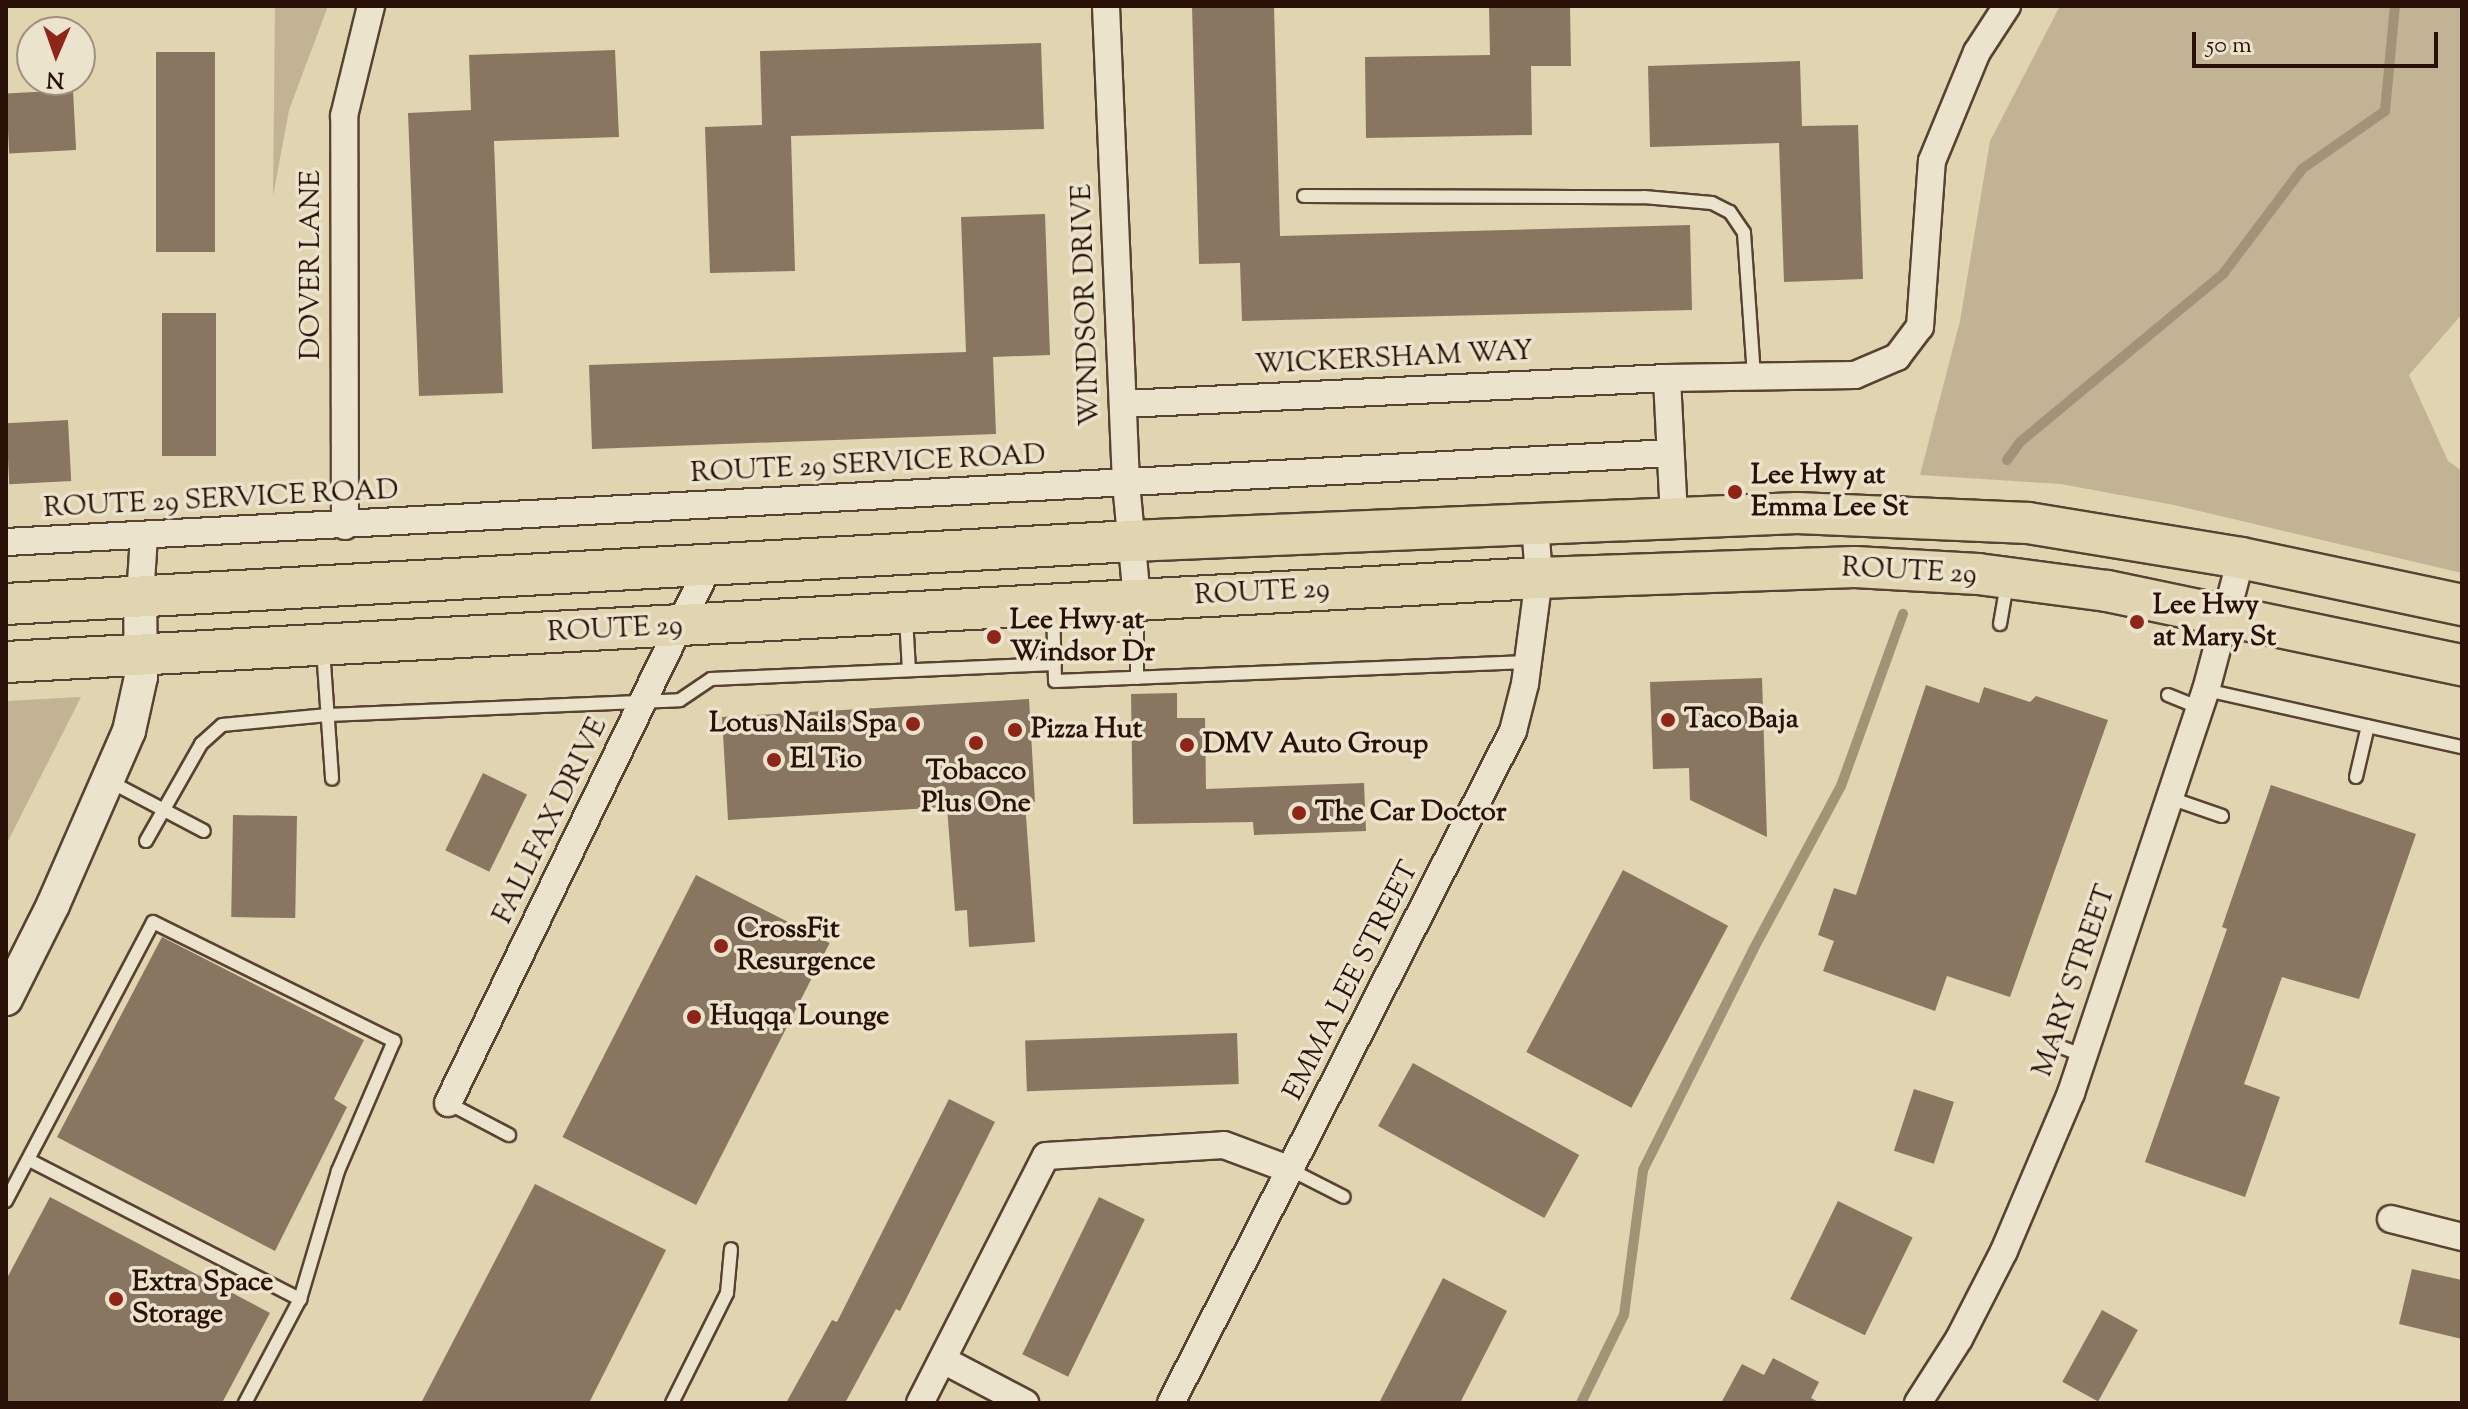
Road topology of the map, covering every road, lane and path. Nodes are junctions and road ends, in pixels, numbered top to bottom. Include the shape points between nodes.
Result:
1 (371, 6) edge
2 (1106, 6) edge
3 (2007, 6) edge
4 (1304, 196) dead end
5 (1754, 377) junction
6 (1667, 378) junction
7 (1124, 404) junction
8 (1669, 453) junction
9 (1126, 483) junction
10 (1674, 517) junction
11 (1535, 523) junction
12 (345, 526) junction
13 (144, 536) junction
14 (1132, 541) junction
15 (6, 542) edge
16 (2241, 558) junction
17 (709, 565) junction
18 (1539, 578) junction
19 (2009, 578) junction
20 (140, 597) junction
21 (1137, 600) junction
22 (6, 604) edge
23 (1053, 605) junction
24 (2462, 605) edge
25 (906, 613) junction
26 (2226, 614) junction
27 (2000, 624) dead end
28 (680, 626) junction
29 (322, 646) junction
30 (141, 655) junction
31 (6, 662) edge
32 (1528, 662) junction
33 (1055, 664) junction
34 (2462, 665) edge
35 (909, 670) junction
36 (1137, 678) junction
37 (2168, 695) dead end
38 (2203, 699) junction
39 (646, 701) junction
40 (328, 715) junction
41 (2368, 726) junction
42 (2462, 747) edge
43 (2356, 777) dead end
44 (332, 779) dead end
45 (109, 781) junction
46 (2170, 798) junction
47 (164, 810) junction
48 (2222, 816) dead end
49 (204, 831) dead end
50 (146, 841) dead end
51 (6, 999) edge
52 (448, 1103) joint
53 (509, 1135) dead end
54 (29, 1160) junction
55 (1291, 1170) junction
56 (1344, 1197) dead end
57 (6, 1201) edge
58 (2391, 1219) dead end
59 (2462, 1237) edge
60 (731, 1249) dead end
61 (300, 1299) junction
62 (943, 1360) junction
63 (245, 1403) edge
64 (672, 1403) edge
65 (920, 1403) edge
66 (1025, 1403) edge
67 (1171, 1403) edge
68 (1918, 1403) edge

1 - 12 street, DOVER LANE via 344,116
2 - 7 street, WINDSOR DRIVE
3 - 5 street, WICKERSHAM WAY via 1977,52 1932,161 1920,327 1897,357 1855,375
4 - 5 lane via 1644,197 1712,203 1730,212 1744,233
5 - 6 street, WICKERSHAM WAY
6 - 7 street, WICKERSHAM WAY
6 - 8 street
7 - 9 street, WINDSOR DRIVE
8 - 9 street, ROUTE 29 SERVICE ROAD
8 - 10 street
9 - 12 street, ROUTE 29 SERVICE ROAD
9 - 14 street, WINDSOR DRIVE
10 - 11 main road, ROUTE 29
10 - 16 main road, ROUTE 29 via 1952,517 2028,523
11 - 14 main road, ROUTE 29
11 - 18 street, EMMA LEE STREET
12 - 13 street, ROUTE 29 SERVICE ROAD
13 - 15 street, ROUTE 29 SERVICE ROAD
13 - 20 street
14 - 17 main road, ROUTE 29
14 - 21 street, WINDSOR DRIVE
16 - 24 main road, ROUTE 29
16 - 26 street, MARY STREET
17 - 20 main road, ROUTE 29
17 - 28 street, FALLFAX DRIVE
18 - 19 main road, ROUTE 29 via 1855,567
18 - 21 main road, ROUTE 29
18 - 32 street, EMMA LEE STREET
19 - 26 main road, ROUTE 29
19 - 27 lane
20 - 22 main road, ROUTE 29
20 - 30 street
21 - 23 main road, ROUTE 29
21 - 36 lane
23 - 25 main road, ROUTE 29
23 - 33 lane
25 - 28 main road, ROUTE 29
25 - 35 lane
26 - 34 main road, ROUTE 29
26 - 38 street, MARY STREET
28 - 29 main road, ROUTE 29
28 - 39 street, FALLFAX DRIVE
29 - 30 main road, ROUTE 29
29 - 40 lane
30 - 31 main road, ROUTE 29
30 - 45 street via 129,731
32 - 36 lane
32 - 55 street, EMMA LEE STREET via 1513,731
33 - 35 lane
33 - 36 lane via 1055,681
35 - 39 lane via 711,679 680,700
37 - 38 lane
38 - 41 lane
38 - 46 street, MARY STREET
39 - 40 lane
39 - 52 street, FALLFAX DRIVE
40 - 44 lane
40 - 47 lane via 222,725 201,744
41 - 42 lane
41 - 43 lane
45 - 47 lane
45 - 51 street
46 - 48 lane
46 - 68 street, MARY STREET via 2072,1052 2046,1158 1959,1339
47 - 49 lane
47 - 50 lane
52 - 53 lane
54 - 57 lane
54 - 61 lane
54 - 61 lane via 153,922 394,1041 338,1171
55 - 56 lane
55 - 62 street via 1224,1145 1046,1156
55 - 67 street, EMMA LEE STREET
58 - 59 street
60 - 64 lane via 727,1293
61 - 63 lane
62 - 65 street
62 - 66 street

